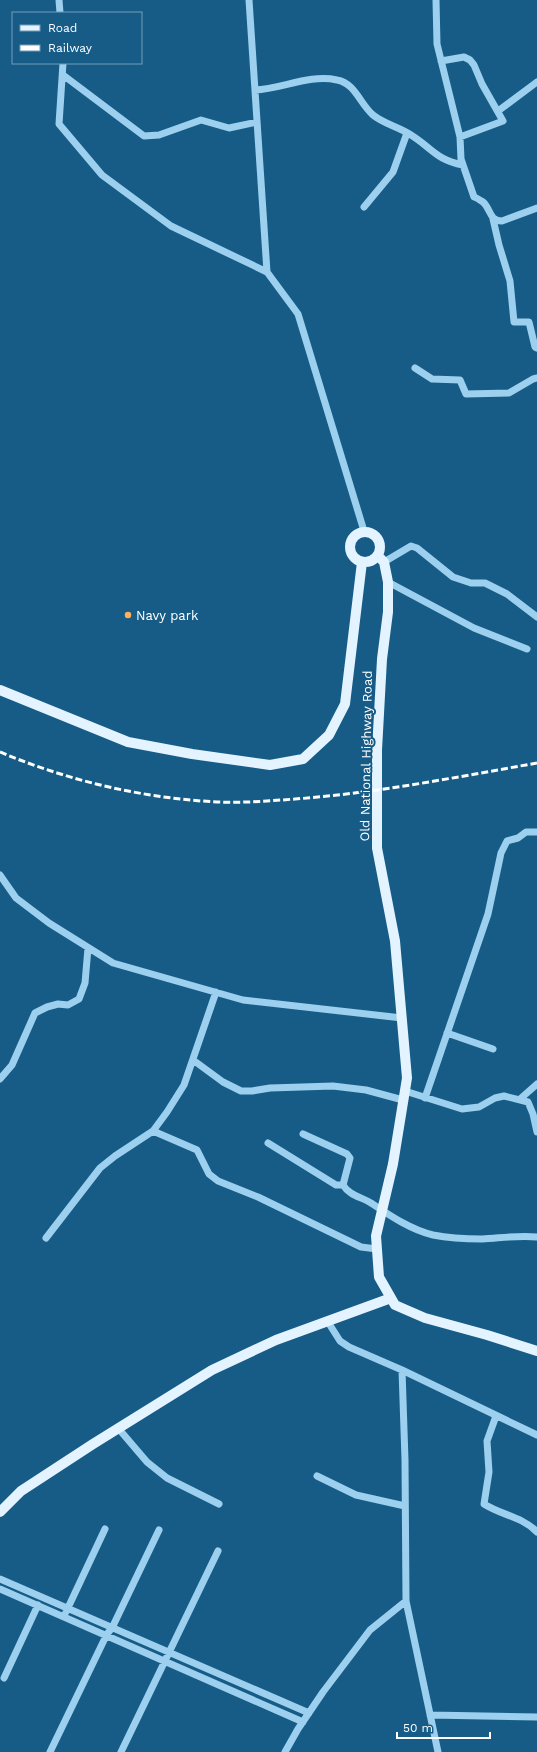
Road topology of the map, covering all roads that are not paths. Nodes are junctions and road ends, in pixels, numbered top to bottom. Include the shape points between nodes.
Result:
1 (59, 0) edge
2 (249, 0) edge
3 (436, 0) edge
4 (60, 12) edge
5 (442, 61) junction
6 (63, 64) edge
7 (63, 75) junction
8 (537, 82) edge
9 (255, 90) junction
10 (498, 111) junction
11 (257, 122) junction
12 (408, 133) junction
13 (460, 137) junction
14 (463, 165) junction
15 (364, 207) dead end
16 (537, 208) edge
17 (493, 219) junction
18 (267, 272) junction
19 (537, 348) edge
20 (415, 368) dead end
21 (537, 378) edge
22 (364, 531) junction
23 (381, 559) junction
24 (362, 562) junction
25 (388, 582) junction
26 (537, 617) edge
27 (527, 649) dead end
28 (0, 690) edge
29 (537, 832) edge
30 (0, 875) edge
31 (88, 948) junction
32 (216, 992) junction
33 (402, 1018) junction
34 (447, 1033) junction
35 (493, 1049) dead end
36 (193, 1060) junction
37 (0, 1079) edge
38 (537, 1084) edge
39 (404, 1095) junction
40 (425, 1098) junction
41 (520, 1099) junction
42 (536, 1123) edge
43 (153, 1131) junction
44 (537, 1132) edge
45 (303, 1134) dead end
46 (268, 1144) dead end
47 (343, 1185) junction
48 (382, 1210) junction
49 (537, 1237) edge
50 (46, 1238) dead end
51 (377, 1249) junction
52 (391, 1298) junction
53 (328, 1322) junction
54 (537, 1351) edge
55 (402, 1370) junction
56 (496, 1416) junction
57 (118, 1428) junction
58 (537, 1435) edge
59 (317, 1476) dead end
60 (219, 1504) dead end
61 (406, 1506) junction
62 (0, 1512) edge
63 (104, 1528) dead end
64 (159, 1530) dead end
65 (537, 1532) edge
66 (218, 1551) dead end
67 (0, 1579) edge
68 (0, 1589) edge
69 (406, 1601) junction
70 (38, 1605) junction
71 (68, 1609) junction
72 (64, 1616) junction
73 (112, 1628) junction
74 (106, 1634) junction
75 (169, 1653) junction
76 (165, 1660) junction
77 (4, 1678) dead end
78 (309, 1713) junction
79 (430, 1715) junction
80 (537, 1717) edge
81 (303, 1722) junction
82 (50, 1752) edge
83 (121, 1752) edge
84 (285, 1752) edge
85 (438, 1752) edge

1 - 4 street
2 - 9 street
3 - 5 street via 438,44
5 - 10 street via 464,57 470,60
5 - 13 street
6 - 7 street
7 - 11 street via 144,136 159,135 201,120 229,128
7 - 18 street via 59,124 102,175 171,226
8 - 10 street
9 - 11 street
9 - 12 street via 268,90 298,81 338,80 353,89 366,109 375,117
10 - 13 street via 503,121
11 - 18 street
12 - 14 street via 440,158
12 - 15 street via 393,172
13 - 14 street
14 - 17 street via 474,197 484,202
16 - 17 street via 502,221
17 - 19 street via 510,282 514,322 529,322
18 - 22 street via 298,314
20 - 21 street via 432,379 460,380 466,394 509,393
22 - 23 main road via 377,537 381,546
22 - 24 main road via 353,537 350,543 352,555
23 - 24 main road
23 - 25 main road, Old National Highway Road
23 - 26 street via 412,546 453,577 471,583 485,583 507,594
24 - 28 main road via 345,704 329,735 302,759 270,766 128,742
25 - 27 street via 474,628
25 - 33 main road, Old National Highway Road via 377,750 377,848 395,941
29 - 34 street via 526,832 507,841 501,853 488,914
30 - 31 street via 16,898
31 - 32 street via 113,963
31 - 37 street via 85,983 79,999 68,1005 58,1004 35,1013 12,1064
32 - 33 street via 243,1000
32 - 36 street
33 - 39 main road, Old National Highway Road via 407,1078
34 - 35 street
34 - 40 street
36 - 39 street via 223,1082 241,1091 333,1086
36 - 43 street via 184,1085
38 - 41 street
39 - 40 street
39 - 48 main road, Old National Highway Road via 393,1164
40 - 41 street via 462,1110 479,1108 495,1098 504,1096
41 - 42 street via 528,1102
42 - 44 street
43 - 50 street via 100,1168
43 - 51 street via 197,1150 203,1166 218,1181 258,1197 361,1247
45 - 47 street via 348,1154 349,1166
46 - 47 street via 336,1185
47 - 48 street via 347,1191
48 - 49 street via 410,1226 433,1235 482,1239 525,1235
48 - 51 main road, Old National Highway Road via 376,1236
51 - 52 main road, Old National Highway Road via 379,1276
52 - 53 main road
52 - 54 main road, Old National Highway Road via 395,1305 425,1318
53 - 55 street via 340,1341
53 - 57 main road via 276,1340 212,1370
55 - 56 street
55 - 61 street
56 - 58 street
56 - 65 street via 487,1441 489,1472 484,1504 523,1522
57 - 60 street via 147,1462 162,1474
57 - 62 main road via 21,1491
59 - 61 street via 356,1495
61 - 69 street
63 - 71 street
64 - 73 street
66 - 75 street
67 - 71 street
68 - 70 street
69 - 78 street via 370,1630
69 - 79 street
70 - 72 street
70 - 77 street
71 - 72 street
71 - 73 street
72 - 74 street
73 - 74 street
73 - 75 street
74 - 76 street
74 - 82 street
75 - 76 street
75 - 78 street
76 - 81 street
76 - 83 street
78 - 81 street
79 - 80 street
79 - 85 street
81 - 84 street

